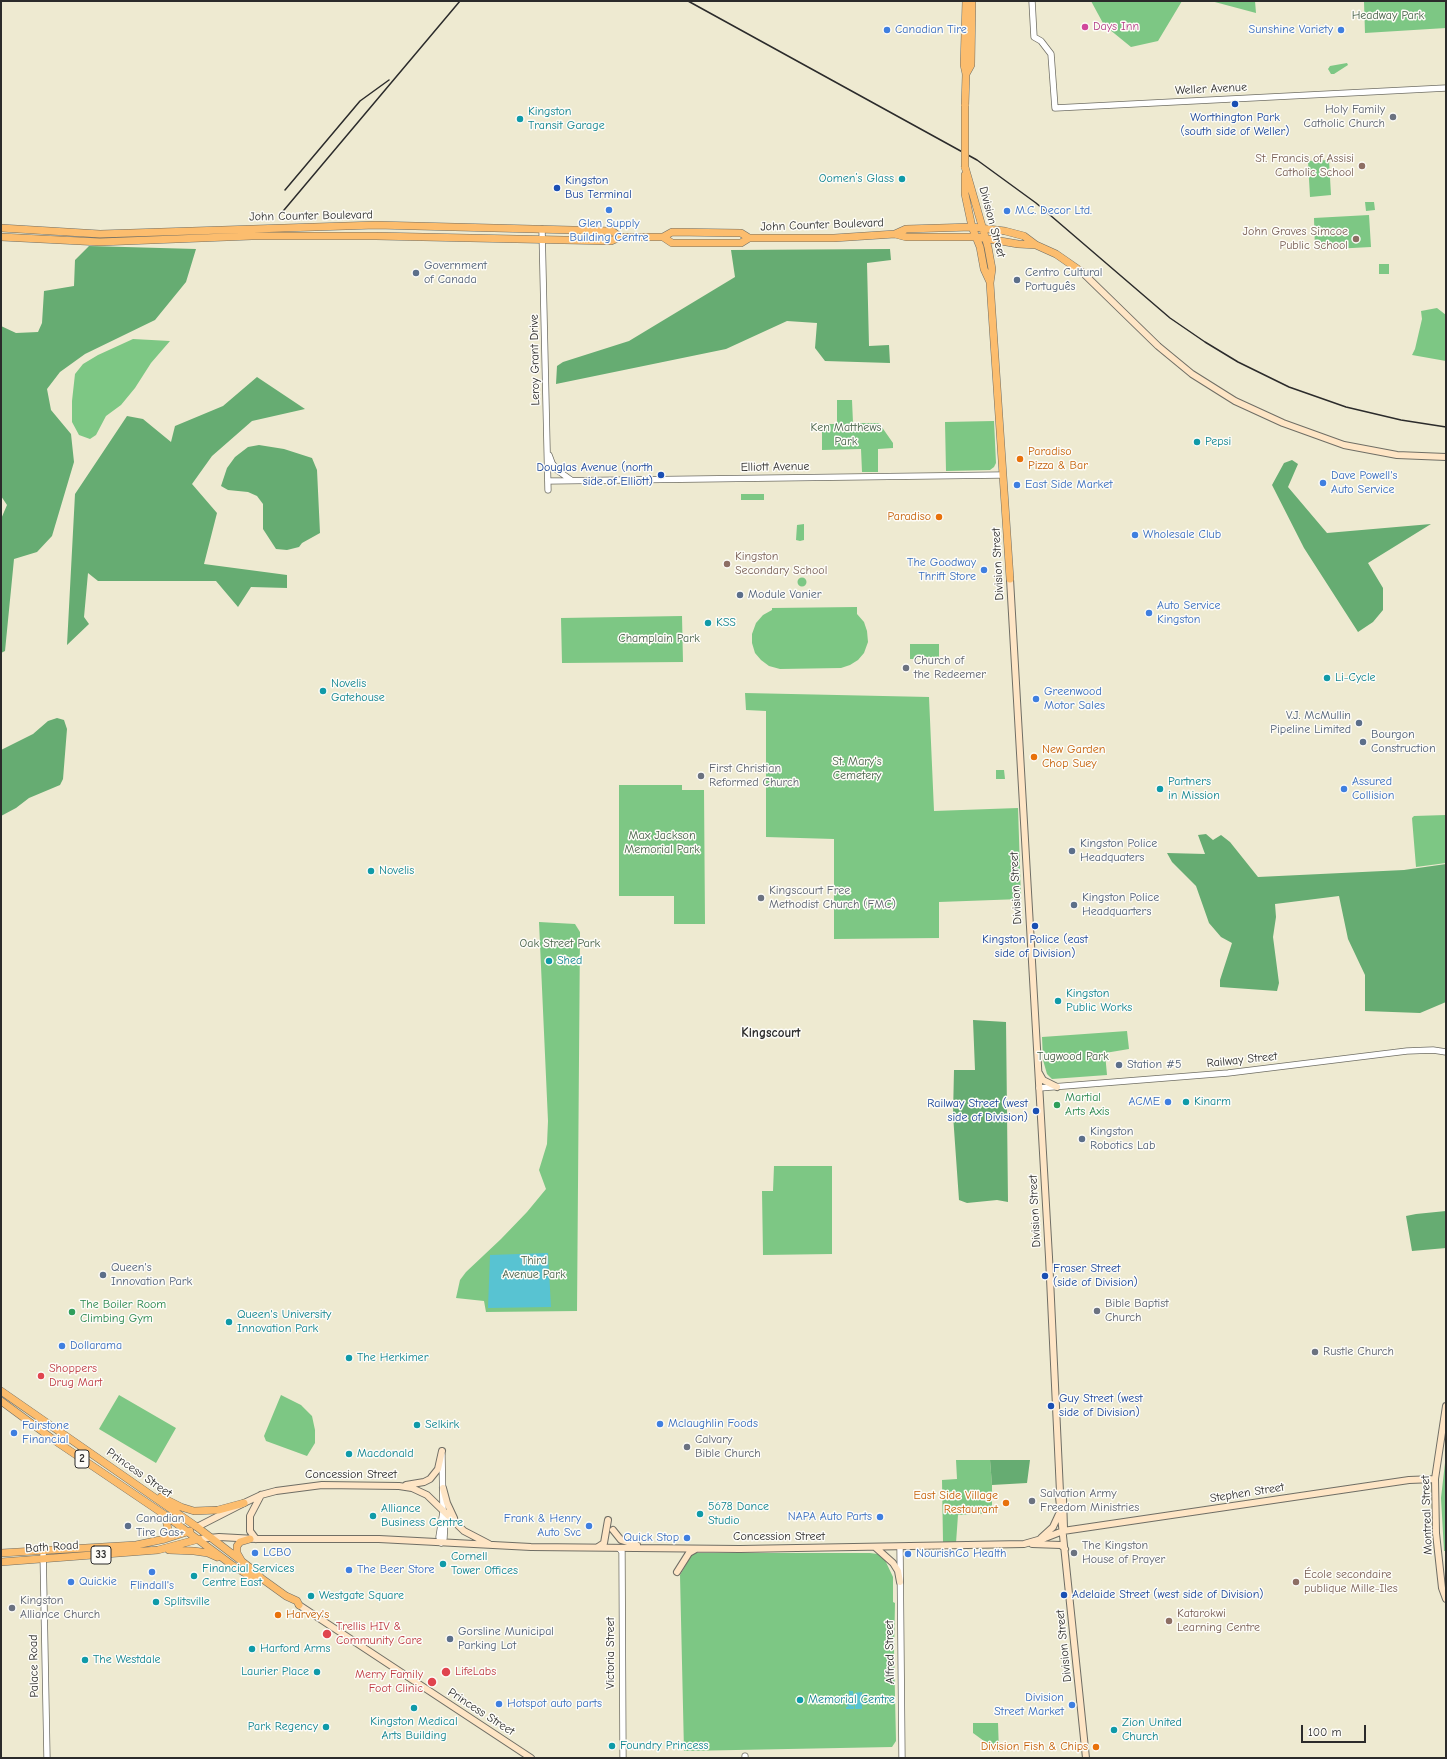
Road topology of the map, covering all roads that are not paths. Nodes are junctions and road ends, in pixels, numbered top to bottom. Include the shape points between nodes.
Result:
1 (966, 1) edge
2 (972, 1) edge
3 (1032, 1) edge
4 (966, 74) junction
5 (1446, 88) edge
6 (965, 167) junction
7 (972, 227) junction
8 (1, 228) edge
9 (982, 228) junction
10 (542, 229) junction
11 (895, 234) junction
12 (1, 237) edge
13 (620, 237) junction
14 (663, 237) junction
15 (749, 238) junction
16 (977, 238) junction
17 (986, 239) junction
18 (542, 240) junction
19 (1036, 245) junction
20 (1082, 272) joint
21 (990, 283) junction
22 (547, 448) junction
23 (1446, 457) edge
24 (1002, 475) junction
25 (548, 481) junction
26 (573, 481) junction
27 (548, 490) dead end
28 (1010, 579) joint
29 (1446, 1052) edge
30 (1038, 1072) junction
31 (1057, 1087) junction
32 (1039, 1088) junction
33 (1, 1391) edge
34 (1, 1401) edge
35 (1446, 1406) edge
36 (442, 1451) joint
37 (1435, 1479) junction
38 (137, 1485) junction
39 (399, 1486) junction
40 (443, 1488) junction
41 (1060, 1492) junction
42 (261, 1495) junction
43 (244, 1503) junction
44 (443, 1510) junction
45 (1060, 1513) junction
46 (165, 1515) junction
47 (608, 1520) dead end
48 (459, 1526) junction
49 (197, 1527) junction
50 (613, 1530) dead end
51 (1063, 1531) junction
52 (188, 1532) junction
53 (211, 1538) junction
54 (165, 1539) junction
55 (199, 1539) junction
56 (253, 1539) junction
57 (1038, 1540) junction
58 (441, 1543) junction
59 (1024, 1544) junction
60 (492, 1546) junction
61 (596, 1547) junction
62 (644, 1547) junction
63 (875, 1547) junction
64 (900, 1547) junction
65 (619, 1548) junction
66 (700, 1548) junction
67 (1065, 1549) junction
68 (43, 1550) junction
69 (158, 1550) junction
70 (1, 1553) edge
71 (43, 1559) junction
72 (241, 1560) junction
73 (1, 1562) edge
74 (232, 1564) junction
75 (677, 1572) dead end
76 (261, 1578) junction
77 (900, 1582) junction
78 (1446, 1599) edge
79 (299, 1605) joint
80 (47, 1758) edge
81 (531, 1758) edge
82 (623, 1758) edge
83 (902, 1758) edge
84 (1086, 1758) edge

1 - 4 main road, Division Street
2 - 4 main road, Division Street via 970,66
3 - 5 street, Weller Avenue via 1034,37 1041,41 1051,54 1055,108
4 - 6 main road, Division Street, bridge
6 - 7 main road, Division Street via 965,194
6 - 9 main road, Division Street
7 - 9 main road
7 - 11 main road via 906,229
7 - 16 main road, Division Street
8 - 10 main road, John Counter Boulevard via 100,234 376,225
9 - 17 main road, Division Street
9 - 19 main road via 1024,236
10 - 13 main road, John Counter Boulevard via 612,231
10 - 18 street, Leroy Grant Drive
11 - 15 main road, John Counter Boulevard via 834,238
11 - 16 main road via 906,237
12 - 18 main road, John Counter Boulevard via 100,242 252,236
13 - 14 main road, John Counter Boulevard
13 - 18 main road, John Counter Boulevard via 611,240
14 - 15 main road, John Counter Boulevard via 672,232 741,233
14 - 15 main road, John Counter Boulevard via 672,243 741,243
16 - 17 main road
16 - 21 main road, Division Street
17 - 19 main road
17 - 21 main road, Division Street via 992,269
18 - 22 street, Leroy Grant Drive
19 - 20 main road via 1056,254
20 - 23 main road via 1158,346 1192,374 1235,401 1283,423 1344,445 1397,455
21 - 24 main road, Division Street
22 - 25 street, Leroy Grant Drive
22 - 26 street via 554,467
24 - 26 street, Elliott Avenue
24 - 28 main road, Division Street
25 - 26 street, Elliott Avenue
25 - 27 street, Leroy Grant Drive
28 - 30 main road, Division Street
29 - 31 street, Railway Street via 1407,1051 1228,1073
30 - 31 main road via 1043,1080
30 - 32 main road, Division Street
31 - 32 street, Railway Street
32 - 41 main road, Division Street
33 - 38 main road, Princess Street / 2
34 - 46 main road, Princess Street / 2
35 - 37 main road, Montreal Street
36 - 39 main road via 438,1469 430,1479
36 - 40 street
37 - 51 main road, Stephen Street via 1409,1480
37 - 78 main road, Montreal Street via 1436,1533 1442,1588
38 - 43 main road via 194,1511 218,1510
38 - 49 main road, Princess Street / 2
39 - 42 main road, Concession Street via 322,1485
39 - 44 main road, Concession Street via 421,1491
40 - 44 street
40 - 48 main road via 449,1509
41 - 45 main road, Division Street
41 - 51 main road, Division Street via 1063,1498
42 - 43 main road, Concession Street
42 - 56 main road via 250,1516
43 - 49 main road, Concession Street
44 - 48 main road, Concession Street
44 - 58 street via 439,1537
45 - 51 main road, Division Street
45 - 57 main road via 1053,1526
46 - 52 main road, Princess Street / 2
46 - 54 main road via 168,1529
47 - 61 main road via 604,1543
48 - 60 main road, Concession Street
49 - 52 main road, Bath Road / 33
49 - 53 main road, Princess Street / 2
50 - 62 main road via 621,1540
51 - 57 main road, Concession Street
51 - 67 main road, Division Street
52 - 54 main road, Bath Road / 33
52 - 55 main road, Princess Street / 2
53 - 55 main road, Concession Street / 33
53 - 56 main road, Concession Street
53 - 72 main road, Princess Street / 2
54 - 68 main road, Bath Road / 33 via 136,1545
55 - 69 main road, Bath Road / 33
55 - 74 main road, Princess Street / 2
56 - 58 main road, Concession Street via 379,1539
56 - 72 main road via 240,1542 237,1546
57 - 59 main road, Concession Street
58 - 60 main road, Concession Street
59 - 64 main road, Concession Street
59 - 67 main road via 1061,1545
60 - 61 main road, Concession Street
61 - 65 main road, Concession Street
62 - 65 main road, Concession Street
62 - 66 main road, Concession Street
63 - 64 main road, Concession Street
63 - 66 main road, Concession Street
63 - 77 main road via 893,1563
64 - 77 street, Alfred Street
65 - 82 street, Victoria Street via 622,1552
66 - 75 main road via 689,1553
67 - 84 main road, Division Street
68 - 70 main road, Bath Road / 33
68 - 71 street, Palace Road
69 - 71 main road, Bath Road / 33
69 - 74 main road via 208,1553
71 - 73 main road, Bath Road / 33
71 - 80 street, Palace Road
72 - 76 main road, Princess Street / 2
74 - 76 main road, Princess Street / 2 via 254,1578
76 - 79 main road, Princess Street / 2 via 288,1600
77 - 83 street, Alfred Street
79 - 81 main road, Princess Street / 2

